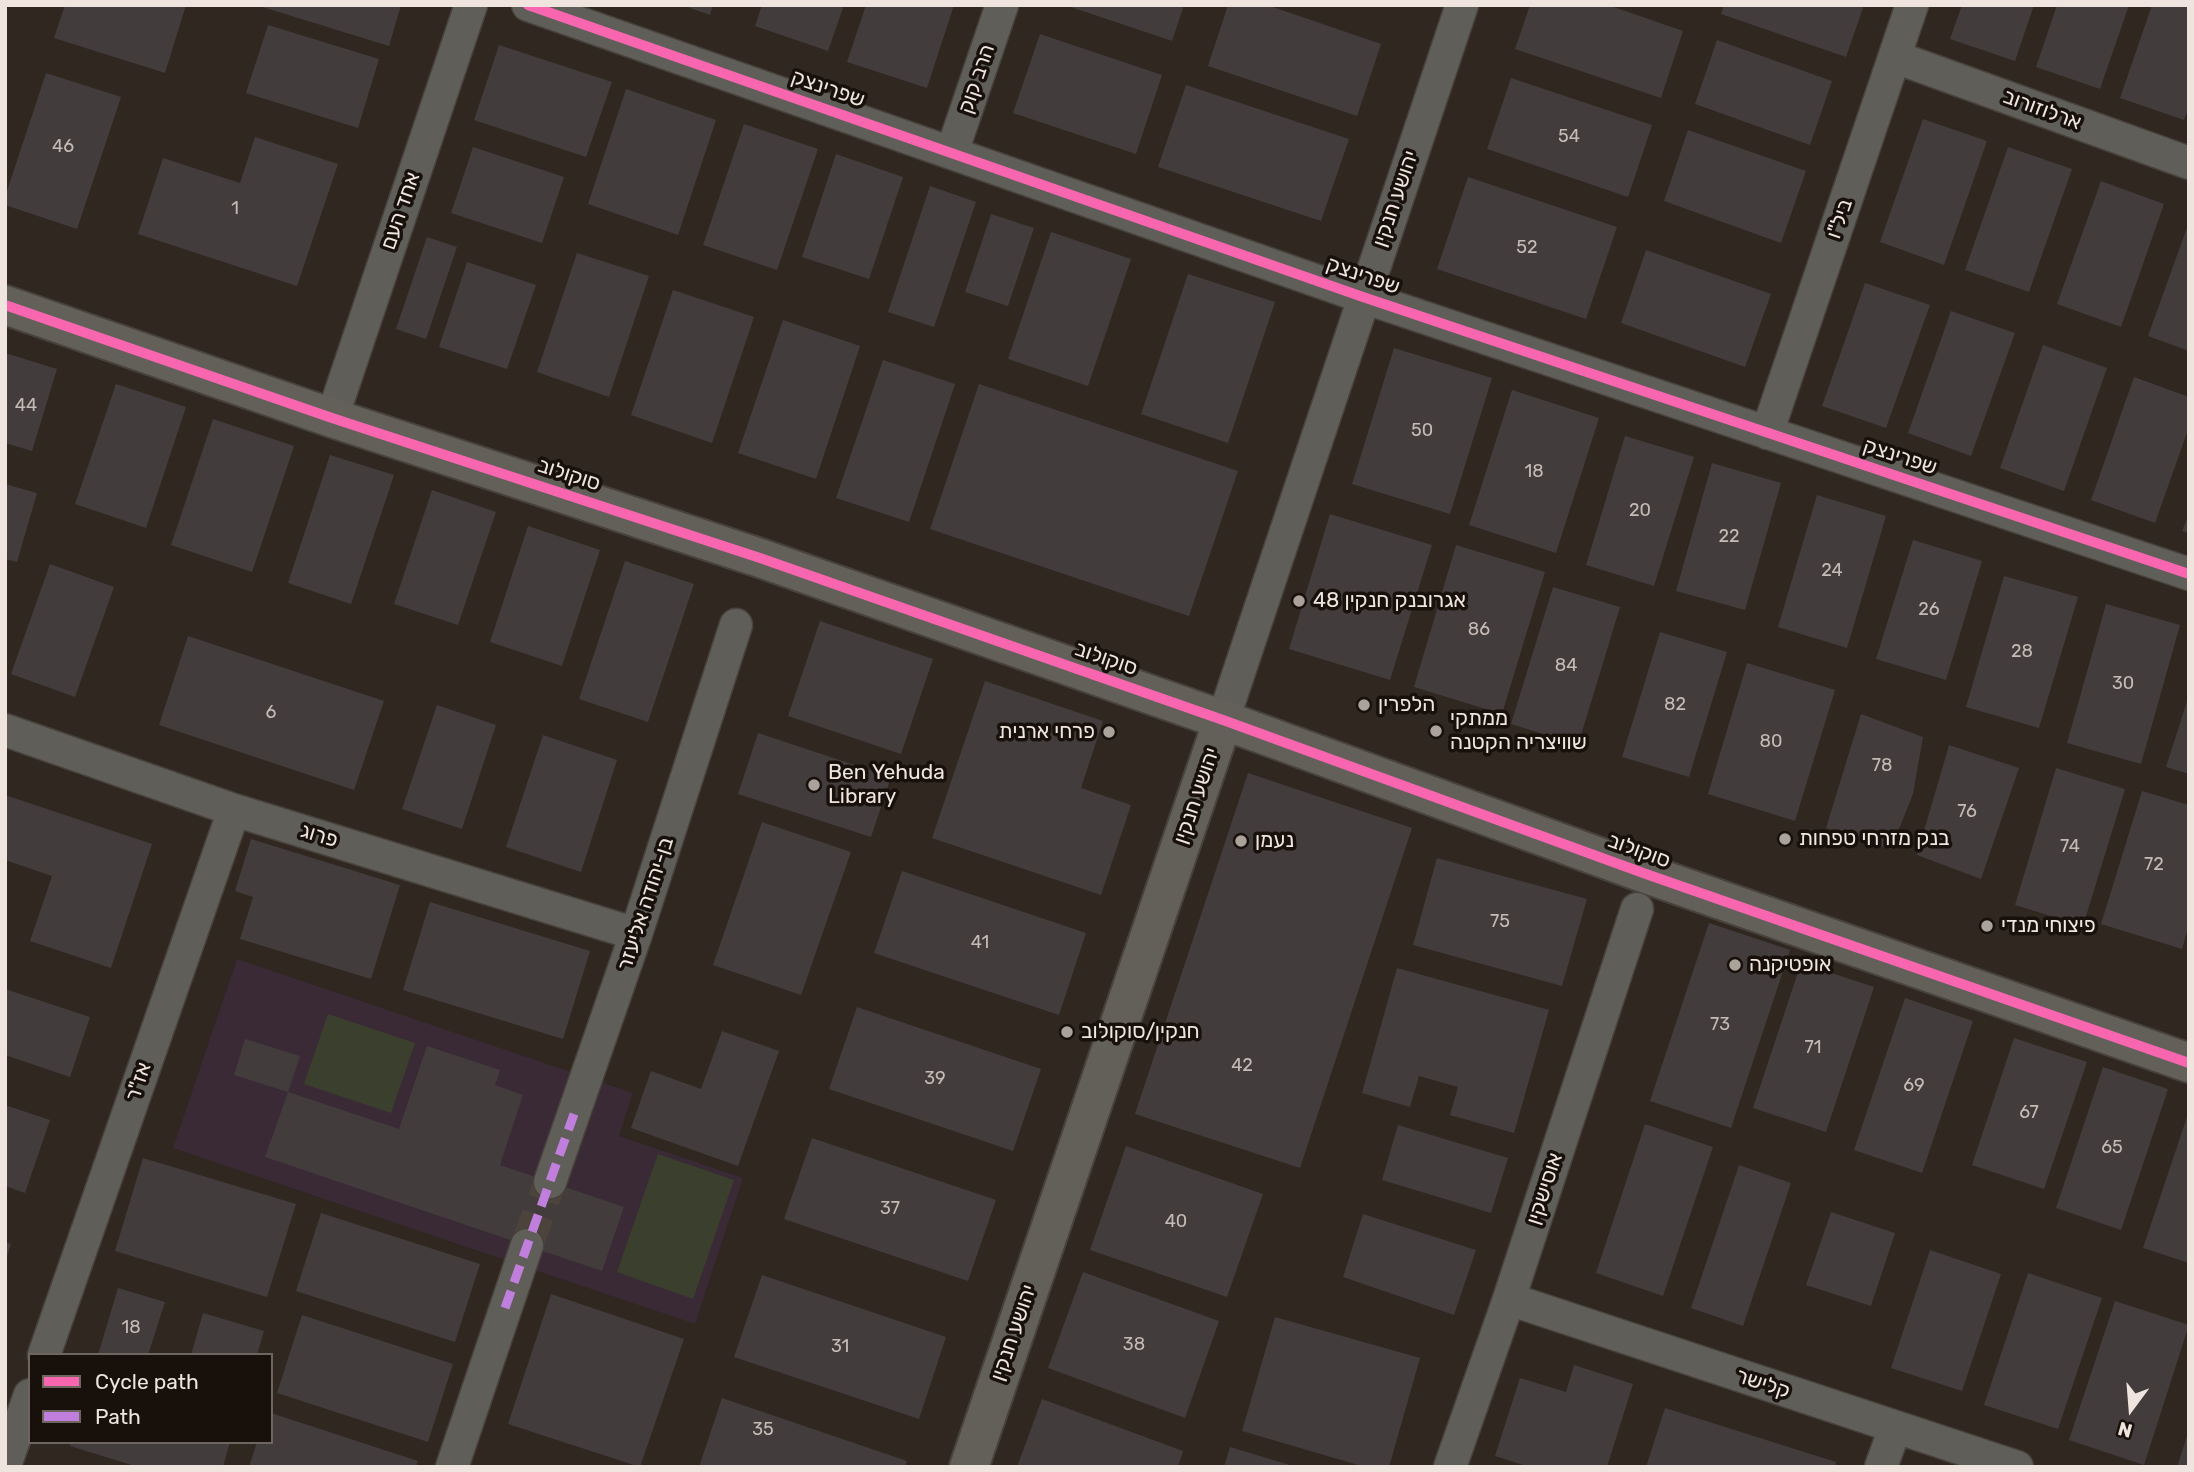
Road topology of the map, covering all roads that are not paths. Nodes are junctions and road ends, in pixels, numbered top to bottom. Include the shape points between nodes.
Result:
1 (471, 5) edge
2 (528, 5) edge
3 (1002, 5) edge
4 (1462, 5) edge
5 (1912, 5) edge
6 (1895, 57) junction
7 (952, 152) junction
8 (2189, 163) edge
9 (1363, 297) junction
10 (5, 305) edge
11 (332, 418) junction
12 (1768, 433) junction
13 (2189, 574) edge
14 (736, 625) dead end
15 (1223, 720) junction
16 (5, 730) edge
17 (234, 810) junction
18 (1637, 909) dead end
19 (636, 934) junction
20 (2189, 1063) edge
21 (550, 1182) tunnel mouth
22 (527, 1245) tunnel mouth
23 (1509, 1299) junction
24 (45, 1353) edge
25 (28, 1402) edge
26 (1895, 1428) junction
27 (11, 1465) edge
28 (452, 1467) edge
29 (969, 1467) edge
30 (1450, 1467) edge
31 (1881, 1467) edge
32 (2017, 1467) edge

1 - 11 street, אחד העם
2 - 7 street, שפרינצק
3 - 7 street, הרב קוק
4 - 9 street, יהושע חנקין
5 - 6 street, ביל"ו
6 - 8 street, ארלוזורוב
6 - 12 street, ביל"ו
7 - 9 street, שפרינצק
9 - 12 street, שפרינצק
9 - 15 street, יהושע חנקין
10 - 11 street, סוקולוב
11 - 15 street, סוקולוב via 760,558
12 - 13 street, שפרינצק
14 - 19 street, בן-יהודה אליעזר
15 - 20 street, סוקולוב via 1646,874
15 - 29 street, יהושע חנקין
16 - 17 street, פרוג
17 - 19 street, פרוג
17 - 24 street, אז"ר
18 - 23 street, אוסישקין
19 - 21 street, בן-יהודה אליעזר
22 - 28 street
23 - 26 street, קלישר
23 - 30 street, אוסישקין
25 - 27 street
26 - 31 street
26 - 32 street, קלישר

